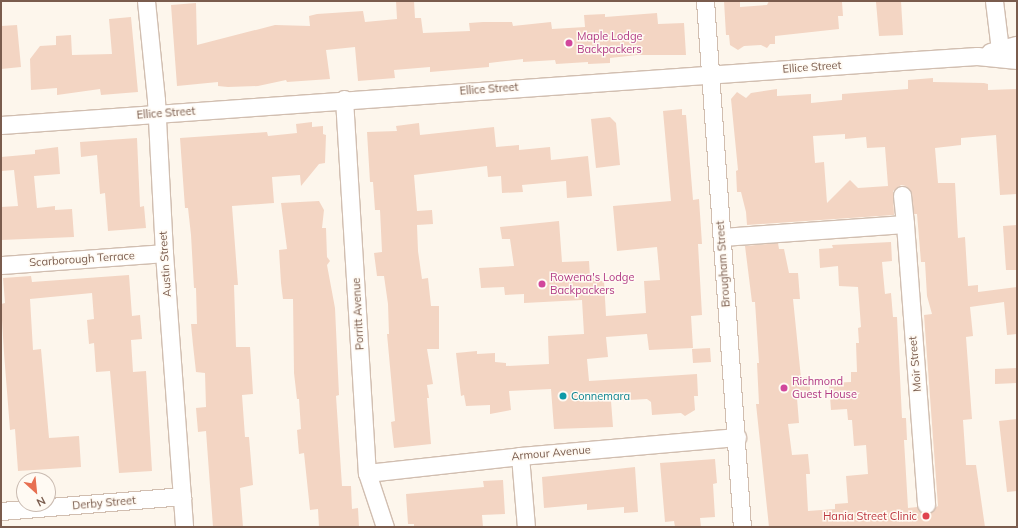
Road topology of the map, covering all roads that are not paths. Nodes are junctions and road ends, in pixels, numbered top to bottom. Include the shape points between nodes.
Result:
1 (146, 1) edge
2 (705, 1) edge
3 (994, 1) edge
4 (1017, 45) edge
5 (1000, 50) junction
6 (977, 56) junction
7 (1017, 60) edge
8 (710, 74) junction
9 (344, 99) junction
10 (156, 114) junction
11 (1, 125) edge
12 (902, 195) dead end
13 (905, 224) junction
14 (722, 237) junction
15 (164, 253) junction
16 (1, 265) edge
17 (737, 438) junction
18 (520, 456) junction
19 (367, 473) junction
20 (182, 496) junction
21 (926, 504) dead end
22 (1, 511) edge
23 (184, 527) edge
24 (385, 527) edge
25 (526, 527) edge
26 (742, 527) edge

1 - 10 street, Austin Street
2 - 8 street, Brougham Street
3 - 5 street
4 - 5 street, Ellice Street
5 - 6 street, Ellice Street
6 - 7 street, Ellice Street
6 - 8 street, Ellice Street
8 - 9 street, Ellice Street
8 - 14 street, Brougham Street
9 - 10 street, Ellice Street
9 - 19 street, Porritt Avenue
10 - 11 street, Ellice Street
10 - 15 street, Austin Street
12 - 13 street, Moir Street
13 - 14 street
13 - 21 street, Moir Street
14 - 17 street, Brougham Street
15 - 16 street, Scarborough Terrace
15 - 20 street, Austin Street
17 - 18 street, Armour Avenue
17 - 26 street, Brougham Street
18 - 19 street, Armour Avenue
18 - 25 street
19 - 24 street, Porritt Avenue
20 - 22 street, Derby Street
20 - 23 street, Austin Street

